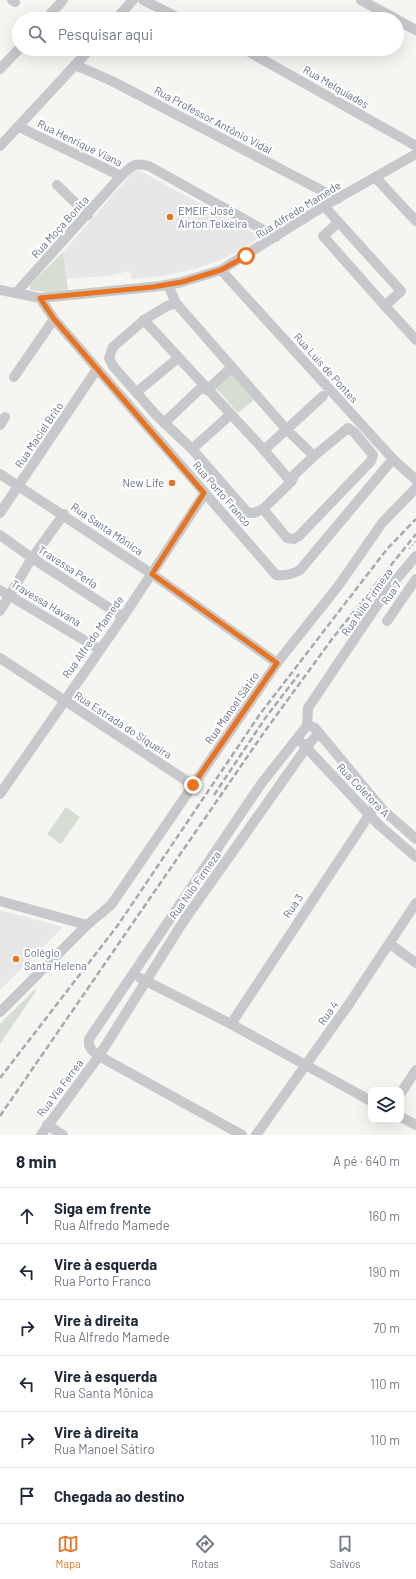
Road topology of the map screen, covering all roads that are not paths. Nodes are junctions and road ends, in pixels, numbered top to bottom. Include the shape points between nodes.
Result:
1 (63, 0) edge
2 (133, 0) edge
3 (143, 0) edge
4 (361, 0) edge
5 (52, 12) edge
6 (122, 12) edge
7 (167, 12) edge
8 (383, 12) edge
9 (404, 23) edge
10 (416, 30) edge
11 (12, 56) edge
12 (83, 56) edge
13 (256, 56) edge
14 (75, 65) junction
15 (0, 69) edge
16 (19, 127) junction
17 (0, 146) edge
18 (416, 146) edge
19 (416, 154) edge
20 (121, 176) junction
21 (375, 177) junction
22 (57, 185) dead end
23 (338, 199) junction
24 (324, 206) junction
25 (88, 215) junction
26 (416, 221) edge
27 (338, 223) junction
28 (276, 237) junction
29 (221, 270) junction
30 (168, 285) junction
31 (0, 290) edge
32 (16, 293) junction
33 (40, 298) junction
34 (176, 303) junction
35 (385, 306) junction
36 (54, 319) junction
37 (144, 320) junction
38 (416, 340) edge
39 (178, 358) junction
40 (232, 367) junction
41 (97, 369) junction
42 (14, 377) dead end
43 (205, 388) junction
44 (137, 392) junction
45 (323, 396) dead end
46 (230, 415) junction
47 (164, 423) junction
48 (286, 429) junction
49 (192, 449) junction
50 (264, 450) junction
51 (314, 456) junction
52 (393, 459) junction
53 (0, 474) edge
54 (416, 480) edge
55 (291, 482) junction
56 (19, 486) junction
57 (416, 488) edge
58 (204, 493) junction
59 (263, 509) junction
60 (0, 513) edge
61 (64, 514) junction
62 (0, 535) edge
63 (416, 556) edge
64 (32, 558) junction
65 (152, 574) junction
66 (416, 579) edge
67 (0, 590) edge
68 (10, 596) junction
69 (0, 611) edge
70 (123, 617) junction
71 (387, 621) dead end
72 (99, 649) junction
73 (0, 658) edge
74 (277, 663) junction
75 (63, 701) junction
76 (309, 726) junction
77 (318, 733) junction
78 (297, 737) junction
79 (306, 748) junction
80 (193, 785) junction
81 (0, 794) edge
82 (377, 803) junction
83 (369, 814) junction
84 (416, 838) edge
85 (416, 857) edge
86 (0, 901) edge
87 (416, 903) edge
88 (87, 925) junction
89 (390, 944) junction
90 (416, 963) edge
91 (133, 974) junction
92 (145, 981) junction
93 (0, 1012) edge
94 (231, 1024) junction
95 (99, 1056) junction
96 (305, 1066) junction
97 (416, 1070) edge
98 (404, 1088) edge
99 (368, 1099) edge
100 (404, 1119) edge
101 (47, 1125) junction
102 (416, 1126) edge
103 (40, 1135) edge
104 (63, 1135) edge
105 (242, 1135) edge
106 (256, 1135) edge

1 - 5 street
2 - 6 street
3 - 7 street
4 - 8 street
9 - 10 street
11 - 15 street
12 - 14 street
13 - 18 street, Rua Melquíades
14 - 16 street
14 - 23 street, Rua Professor Antônio Vidal via 112,81
16 - 17 street
16 - 20 street, Rua Henrique Viana
19 - 21 street, Rua Alfredo Mamede
20 - 25 street, Rua Moça Bonita
20 - 28 street, Rua Henrique Viana via 133,164 149,166
21 - 23 street, Rua Alfredo Mamede
21 - 26 street
22 - 25 street
23 - 24 street, Rua Alfredo Mamede
24 - 27 street
24 - 28 street, Rua Alfredo Mamede
25 - 32 street, Rua Moça Bonita
27 - 35 street via 323,236
27 - 35 street via 401,291
28 - 29 street, Rua Alfredo Mamede
29 - 30 street, Rua Alfredo Mamede
29 - 52 street, Rua Luís de Pontes
30 - 33 street, Rua Alfredo Mamede
30 - 34 street
31 - 32 street, Rua Alfredo Mamede
32 - 33 street, Rua Alfredo Mamede
33 - 36 street, Rua Porto Franco
34 - 37 street
34 - 40 street
35 - 38 street
36 - 41 street, Rua Porto Franco
36 - 42 street
37 - 39 street
37 - 44 street via 113,347 109,358
39 - 43 street
39 - 44 street
40 - 43 street
40 - 48 street
41 - 56 street, Rua Maciel Brito
41 - 58 street, Rua Porto Franco
43 - 46 street
43 - 47 street
44 - 47 street
45 - 48 street
46 - 49 street
46 - 50 street
47 - 49 street
48 - 50 street
48 - 51 street
49 - 59 street via 248,513
50 - 55 street
51 - 55 street via 295,474
51 - 59 street via 348,428 373,455 372,461 294,539 287,538
52 - 54 street, Rua Luís de Pontes
52 - 58 street, Rua Porto Franco via 300,570 283,576 276,575
53 - 56 street, Rua Santa Mônica
55 - 59 street
56 - 60 street, Rua Maciel Brito
56 - 61 street, Rua Santa Mônica
57 - 74 street, Rua Manoel Sátiro via 382,524 339,585
58 - 65 street, Rua Alfredo Mamede
61 - 64 street
61 - 65 street, Rua Santa Mônica
62 - 64 street, Travessa Perla
63 - 76 street, Rua Nilo Firmeza via 388,589 308,708
64 - 68 street
64 - 70 street, Travessa Perla
65 - 70 street, Rua Alfredo Mamede
65 - 74 street, Rua Santa Mônica
66 - 71 street, Rua 7
67 - 68 street, Travessa Havana
68 - 69 street
68 - 72 street, Travessa Havana
70 - 72 street, Rua Alfredo Mamede
72 - 75 street, Rua Alfredo Mamede
73 - 75 street, Rua Estrada do Siqueira
74 - 80 street, Rua Manoel Sátiro
75 - 80 street, Rua Estrada do Siqueira
75 - 81 street, Rua Alfredo Mamede
76 - 77 street, Rua Coletora A
76 - 78 street, Rua Nilo Firmeza
77 - 79 street, Rua Nilo Firmeza
77 - 82 street, Rua Coletora A
78 - 79 street, Rua Coletora A
78 - 91 street, Rua Nilo Firmeza via 261,784
79 - 83 street, Rua Coletora A
79 - 92 street, Rua Nilo Firmeza via 183,922
80 - 88 street, Rua Manoel Sátiro via 111,905
82 - 83 street, Rua 3
82 - 84 street, Rua Coletora A
83 - 85 street, Rua Coletora A
83 - 94 street, Rua 3
86 - 88 street
87 - 89 street, Rua 4
88 - 93 street, Rua Manoel Sátiro
89 - 90 street
89 - 96 street, Rua 4
91 - 92 street
91 - 95 street, Rua Nilo Firmeza via 89,1039 89,1046
92 - 94 street
92 - 95 street, Rua Nilo Firmeza
94 - 96 street
95 - 101 street, Rua Via Ferrea
95 - 105 street
96 - 99 street
96 - 106 street, Rua 4
97 - 98 street
100 - 102 street
101 - 103 street, Rua Via Ferrea
101 - 104 street

